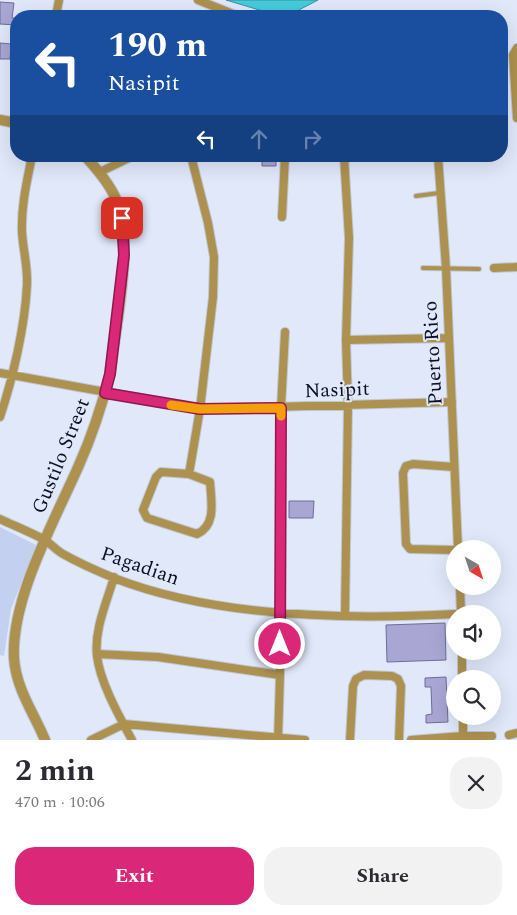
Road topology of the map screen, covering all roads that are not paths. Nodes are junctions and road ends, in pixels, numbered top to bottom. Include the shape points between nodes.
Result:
1 (198, 0) edge
2 (223, 10) edge
3 (516, 49) edge
4 (517, 114) edge
5 (31, 162) edge
6 (91, 162) edge
7 (121, 162) edge
8 (193, 162) edge
9 (285, 162) edge
10 (344, 162) edge
11 (438, 162) edge
12 (100, 172) junction
13 (439, 193) junction
14 (416, 196) dead end
15 (282, 217) dead end
16 (517, 266) edge
17 (423, 268) dead end
18 (446, 268) junction
19 (494, 268) dead end
20 (479, 269) dead end
21 (285, 332) dead end
22 (448, 338) junction
23 (346, 340) junction
24 (0, 373) edge
25 (11, 374) junction
26 (105, 393) junction
27 (452, 402) junction
28 (348, 405) junction
29 (281, 408) junction
30 (200, 409) junction
31 (0, 417) edge
32 (454, 467) junction
33 (189, 474) junction
34 (0, 519) edge
35 (456, 540) edge
36 (46, 541) junction
37 (446, 549) edge
38 (114, 577) junction
39 (280, 612) junction
40 (446, 615) edge
41 (345, 616) junction
42 (97, 654) junction
43 (280, 675) junction
44 (124, 724) junction
45 (463, 725) edge
46 (492, 736) dead end
47 (278, 738) edge
48 (463, 738) edge
49 (45, 740) edge
50 (91, 740) edge
51 (132, 740) edge
52 (304, 740) edge
53 (350, 740) edge
54 (399, 740) edge
55 (411, 740) edge

1 - 2 street
3 - 4 street via 513,55
5 - 25 street via 22,208 26,300
6 - 12 street, Gustilo Street
7 - 12 street
8 - 30 street via 214,257 213,297
9 - 15 street
10 - 23 street via 349,238
11 - 13 street, Puerto Rico
12 - 26 street, Gustilo Street via 116,199 123,234 119,298
13 - 14 lane
13 - 18 street, Puerto Rico
16 - 19 street
17 - 18 lane
18 - 20 lane
18 - 22 street, Puerto Rico
21 - 29 street
22 - 23 street
22 - 27 street, Puerto Rico
23 - 28 street
24 - 25 street
25 - 26 street
25 - 31 street
26 - 30 street, Nasipit
26 - 36 street, Gustilo Street
27 - 28 street, Nasipit
27 - 32 street, Puerto Rico
28 - 29 street, Nasipit
28 - 41 street
29 - 30 street, Nasipit
29 - 39 street
30 - 33 street
32 - 35 street, Puerto Rico
32 - 37 street via 413,464 406,466 403,473 406,544 410,549
33 - 33 street via 161,472 156,477 143,510 147,518 197,534 206,530 210,523 210,482
34 - 36 street, Pagadian
36 - 38 street, Pagadian via 63,554
36 - 49 street, Gustilo Street via 18,608 14,658 19,684
38 - 39 street, Pagadian via 199,602
38 - 42 street via 102,614
39 - 41 street, Pagadian
39 - 43 street
40 - 41 street, Pagadian
42 - 43 street via 158,657
42 - 44 street via 101,675
43 - 47 street
44 - 47 street
44 - 50 street
44 - 51 street
45 - 48 street
46 - 48 street
47 - 52 street
48 - 55 street
53 - 54 street via 352,686 364,675 392,676 398,680 401,686

